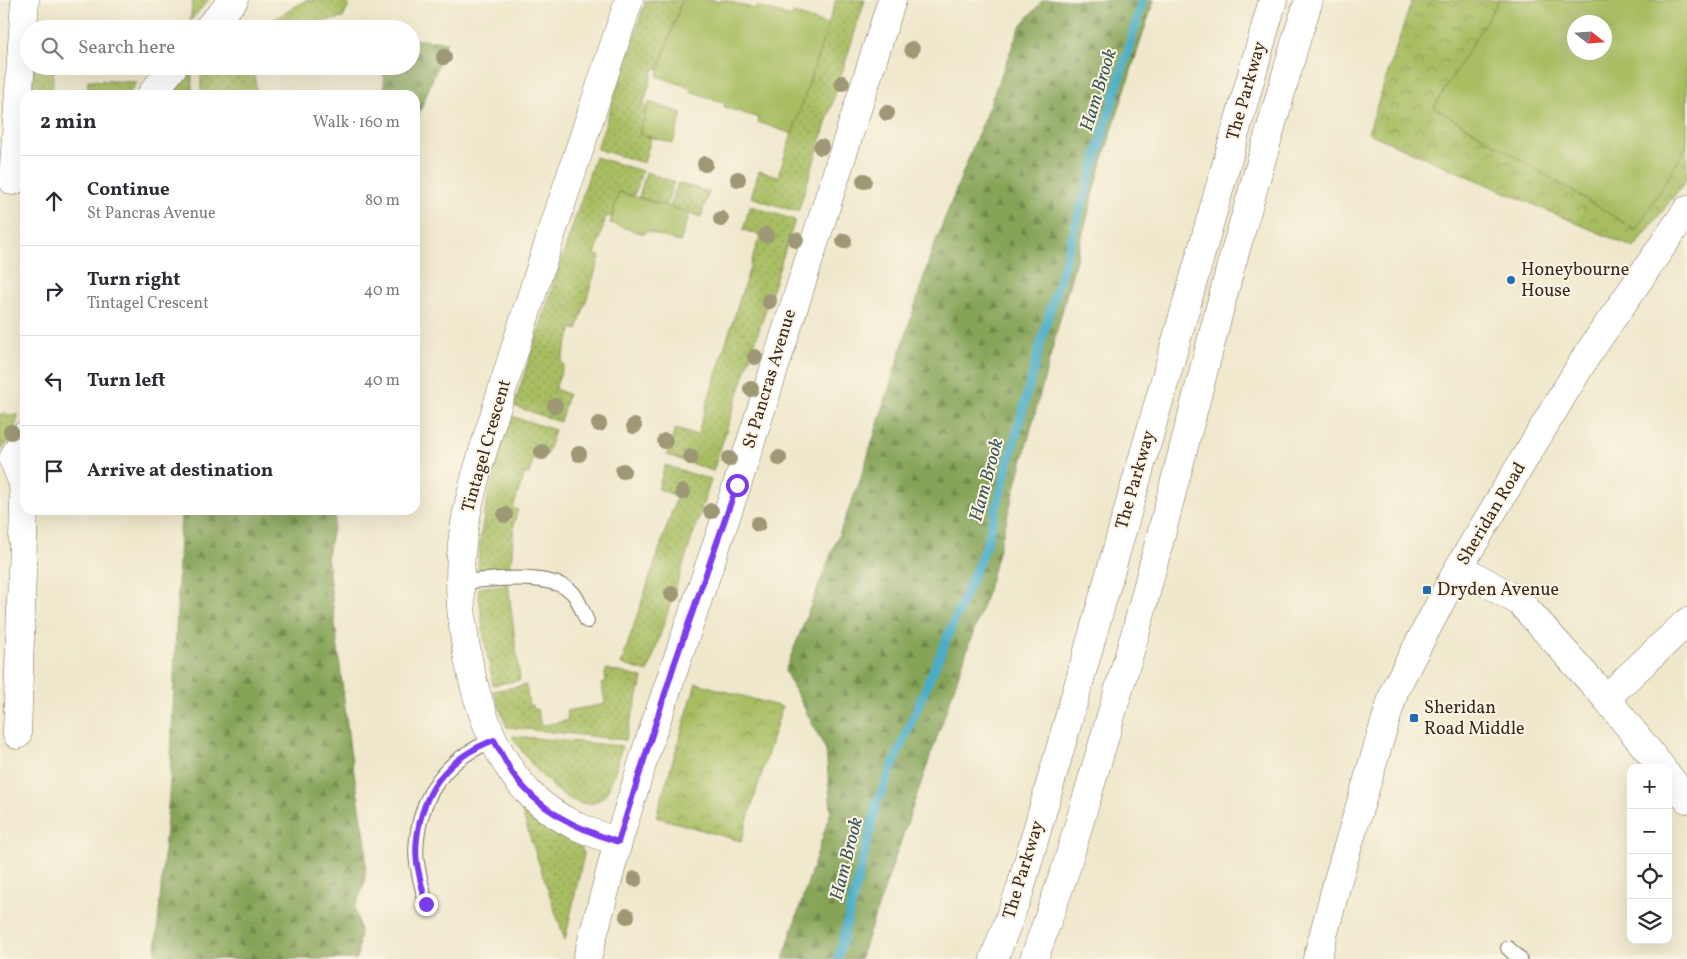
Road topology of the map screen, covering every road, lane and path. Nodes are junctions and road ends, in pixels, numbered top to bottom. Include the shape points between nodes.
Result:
1 (25, 0) edge
2 (234, 0) edge
3 (628, 0) edge
4 (892, 0) edge
5 (1273, 0) edge
6 (1309, 0) edge
7 (24, 20) edge
8 (215, 20) edge
9 (20, 75) edge
10 (167, 75) edge
11 (155, 90) edge
12 (13, 185) edge
13 (1687, 210) edge
14 (20, 442) edge
15 (7, 462) edge
16 (20, 479) edge
17 (24, 515) edge
18 (1460, 566) junction
19 (459, 582) junction
20 (587, 621) dead end
21 (1687, 622) edge
22 (1606, 698) junction
23 (17, 735) dead end
24 (494, 740) junction
25 (1659, 764) edge
26 (1672, 781) edge
27 (1687, 799) edge
28 (618, 842) junction
29 (426, 904) dead end
30 (1508, 948) dead end
31 (587, 959) edge
32 (994, 959) edge
33 (1034, 959) edge
34 (1317, 959) edge
35 (1520, 959) edge

1 - 7 main road
2 - 8 main road
3 - 19 main road, Tintagel Crescent via 472,487
4 - 28 main road, St Pancras Avenue via 737,485
5 - 32 main road, The Parkway via 1023,881
6 - 33 main road, The Parkway via 1229,273 1136,631 1066,868
9 - 12 main road
10 - 11 main road
13 - 18 main road, Sheridan Road via 1588,356
14 - 15 main road
15 - 16 main road
17 - 23 main road
18 - 22 main road via 1520,602
18 - 34 main road, Sheridan Road via 1394,689
19 - 20 lane via 538,578 559,584 573,594
19 - 24 main road, Tintagel Crescent via 468,657
21 - 22 main road
22 - 25 main road
24 - 28 main road, Tintagel Crescent via 514,774 548,809 566,822
24 - 29 lane via 456,760 434,784 424,803 417,833 417,861
26 - 27 main road
28 - 31 main road, St Pancras Avenue
30 - 35 lane

